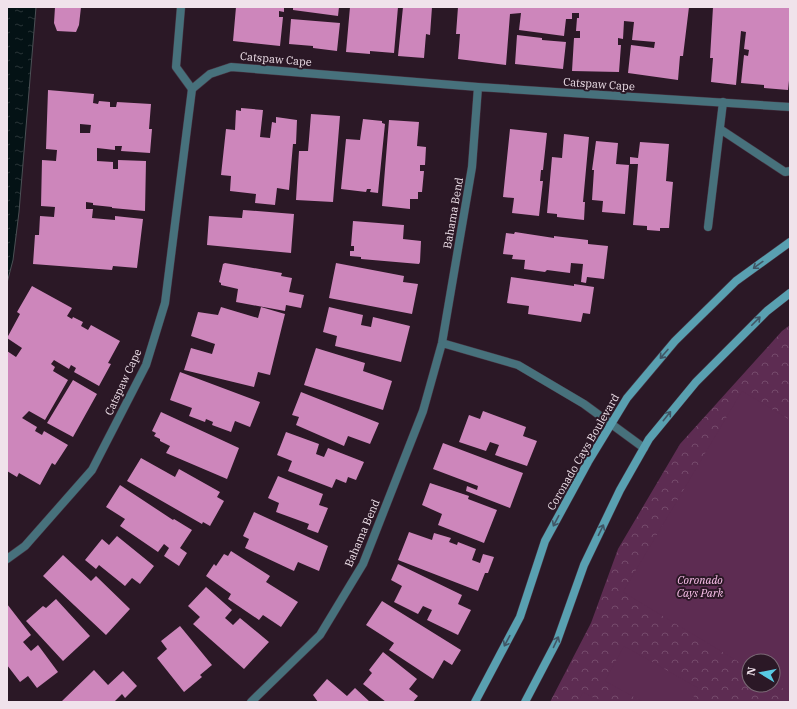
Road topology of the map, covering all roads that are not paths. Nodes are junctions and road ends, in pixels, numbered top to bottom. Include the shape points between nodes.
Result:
1 (181, 7) edge
2 (478, 87) junction
3 (192, 89) junction
4 (723, 102) junction
5 (790, 107) edge
6 (720, 129) junction
7 (790, 171) edge
8 (708, 227) dead end
9 (790, 242) edge
10 (790, 293) edge
11 (442, 343) junction
12 (612, 422) junction
13 (644, 448) junction
14 (7, 559) edge
15 (251, 702) edge
16 (475, 702) edge
17 (525, 702) edge

1 - 3 street via 176,67
2 - 3 street, Catspaw Cape via 231,67 210,74
2 - 4 street, Catspaw Cape
2 - 11 street, Bahama Bend via 472,167
3 - 14 street, Catspaw Cape via 165,303 146,364 92,470 25,546
4 - 5 street, Catspaw Cape
4 - 6 street
6 - 7 street via 785,172
6 - 8 street
9 -> 12 street, Coronado Cays Boulevard via 736,281 675,341 627,398
13 -> 10 street via 696,382 767,311
11 - 12 street via 518,365
11 - 15 street, Bahama Bend via 423,410 363,564 320,635
12 - 13 street
12 -> 16 street, Coronado Cays Boulevard via 545,541 520,618
17 -> 13 street via 557,641 584,565 620,490

